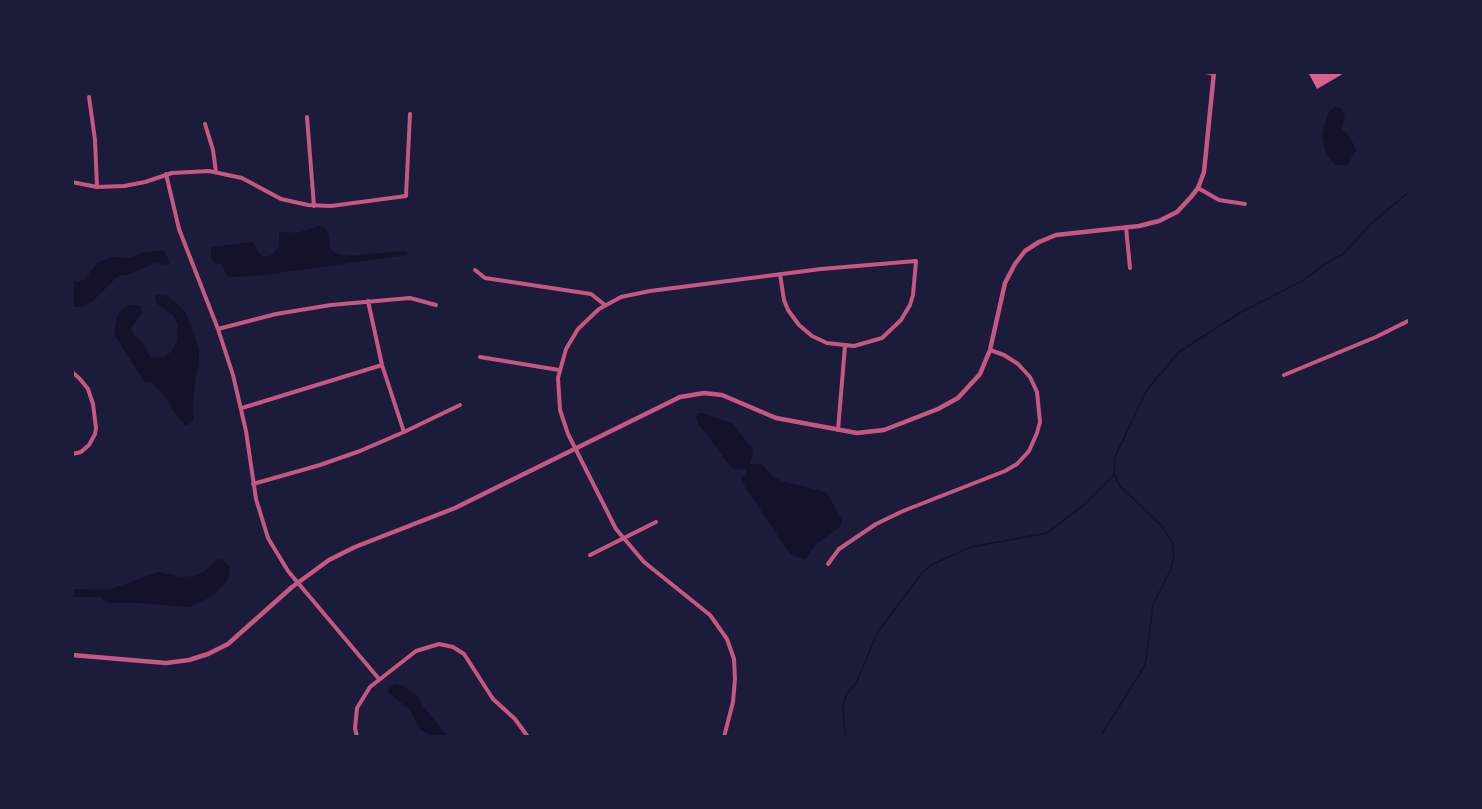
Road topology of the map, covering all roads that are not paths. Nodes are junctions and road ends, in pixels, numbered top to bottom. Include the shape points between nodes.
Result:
1 (1201, 72) edge
2 (1214, 74) edge
3 (89, 97) dead end
4 (410, 114) dead end
5 (307, 117) dead end
6 (205, 124) dead end
7 (216, 172) junction
8 (166, 174) junction
9 (72, 182) edge
10 (97, 187) junction
11 (1198, 188) junction
12 (1245, 204) dead end
13 (314, 206) junction
14 (1126, 227) junction
15 (1130, 268) dead end
16 (475, 270) dead end
17 (780, 274) junction
18 (368, 301) junction
19 (436, 305) dead end
20 (605, 305) junction
21 (1410, 320) edge
22 (218, 329) junction
23 (845, 346) junction
24 (990, 350) junction
25 (480, 357) dead end
26 (382, 365) junction
27 (559, 370) junction
28 (72, 372) edge
29 (1284, 375) dead end
30 (460, 405) dead end
31 (242, 408) junction
32 (838, 430) junction
33 (404, 432) junction
34 (575, 448) junction
35 (72, 454) edge
36 (254, 484) junction
37 (656, 522) dead end
38 (623, 538) junction
39 (590, 555) dead end
40 (828, 564) dead end
41 (298, 582) junction
42 (72, 655) edge
43 (379, 679) junction
44 (357, 737) edge
45 (528, 737) edge
46 (724, 737) edge

1 - 2 lane
2 - 11 street via 1206,161
3 - 10 street
4 - 13 street via 406,196
5 - 13 street
6 - 7 street
7 - 8 street
7 - 13 street via 242,178 287,201
8 - 10 street via 131,185
8 - 22 street via 179,229
9 - 10 street
11 - 12 street via 1219,200
11 - 14 street via 1169,217
14 - 15 street
14 - 24 street via 1056,235 1025,251 1005,282
16 - 20 street via 485,278 591,294
17 - 20 street via 630,294
17 - 23 street via 784,300 799,325 820,340
17 - 23 street via 916,261 913,295 901,320 874,341
18 - 19 street via 410,298
18 - 22 street via 294,310
18 - 26 street
20 - 27 street via 578,329
21 - 29 street
22 - 31 street
23 - 32 street
24 - 32 street via 973,383 938,410 884,430
24 - 40 street via 1018,364 1038,392 1040,422 1029,451 1005,471 876,524 839,549
25 - 27 street
26 - 31 street
26 - 33 street
27 - 34 street via 560,410
28 - 35 street via 88,389 96,428 89,445
30 - 33 street
31 - 36 street
32 - 34 street via 776,418 722,395 687,394
33 - 36 street via 320,465
34 - 38 street
34 - 41 street via 455,508 343,552
36 - 41 street via 268,538
37 - 38 street
38 - 39 street
38 - 46 street via 652,569 710,615 727,639 734,658 735,679
41 - 42 street via 228,644 200,657 154,662
41 - 43 street
43 - 44 street via 357,708
43 - 45 street via 425,647 453,646 468,658 488,692

